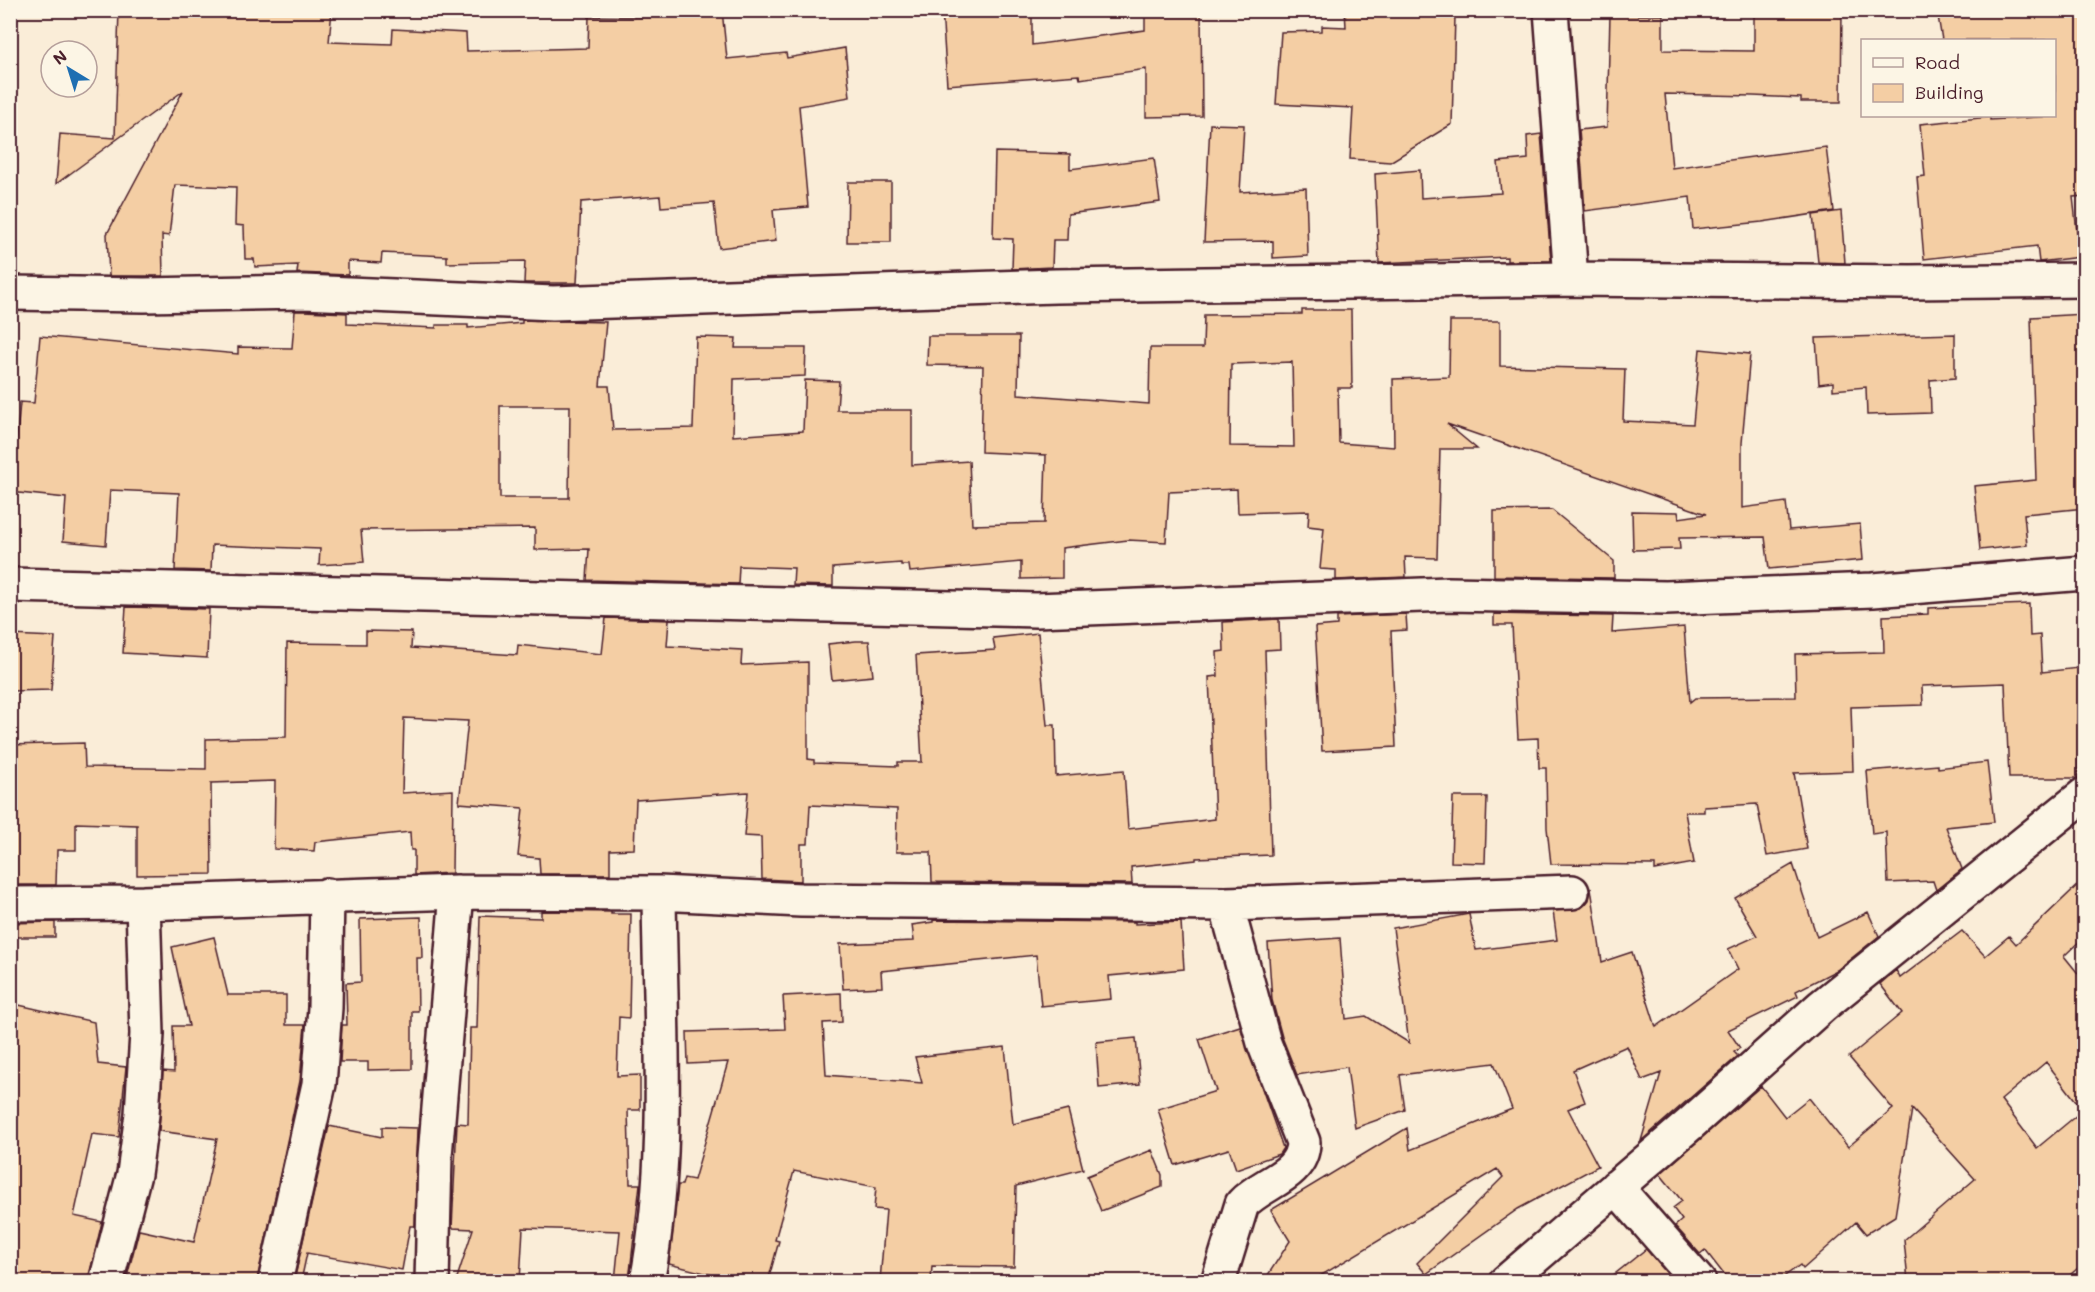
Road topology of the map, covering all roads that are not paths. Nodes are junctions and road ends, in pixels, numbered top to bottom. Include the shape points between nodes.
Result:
1 (1551, 10) edge
2 (1571, 279) junction
3 (2085, 280) edge
4 (10, 293) edge
5 (2085, 573) edge
6 (10, 585) edge
7 (2085, 795) edge
8 (457, 892) junction
9 (1572, 892) dead end
10 (659, 893) junction
11 (327, 895) junction
12 (143, 903) junction
13 (10, 904) edge
14 (1226, 904) junction
15 (1616, 1187) junction
16 (106, 1281) edge
17 (276, 1281) edge
18 (432, 1281) edge
19 (647, 1281) edge
20 (1218, 1281) edge
21 (1506, 1281) edge
22 (1700, 1281) edge

1 - 2 street
2 - 3 street
2 - 4 street via 1056,286 553,303 304,292
5 - 6 street via 1873,590 1666,598 1448,594 1036,610
7 - 15 street via 1822,1006
8 - 10 street
8 - 11 street
8 - 18 street via 435,1156
9 - 14 street
10 - 14 street via 801,900
10 - 19 street via 661,1155 656,1237
11 - 12 street
11 - 17 street via 319,1084
12 - 13 street
12 - 16 street via 147,1034 142,1114 134,1174
14 - 20 street via 1264,1043 1303,1142 1303,1154 1298,1164 1242,1204
15 - 21 street
15 - 22 street

